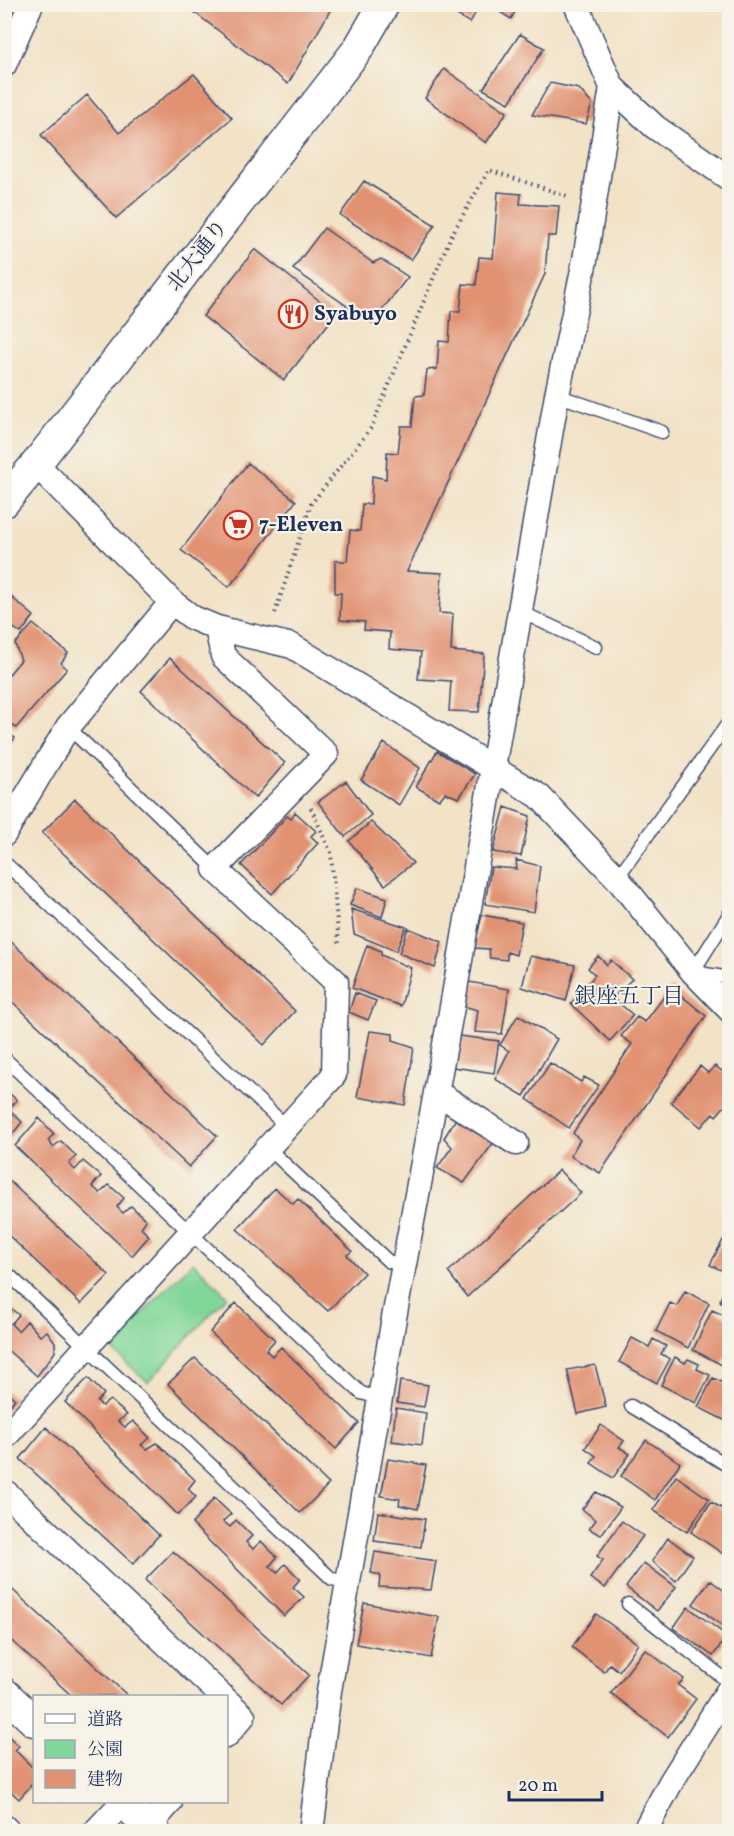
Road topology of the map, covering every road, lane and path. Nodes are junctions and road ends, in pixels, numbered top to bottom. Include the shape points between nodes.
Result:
1 (31, 4) edge
2 (384, 4) edge
3 (576, 4) edge
4 (4, 65) edge
5 (612, 87) junction
6 (729, 179) edge
7 (594, 205) junction
8 (557, 395) junction
9 (662, 432) dead end
10 (36, 464) junction
11 (4, 502) edge
12 (172, 602) junction
13 (521, 612) junction
14 (217, 628) junction
15 (267, 639) junction
16 (596, 647) dead end
17 (726, 726) dead end
18 (68, 727) junction
19 (493, 767) junction
20 (299, 782) junction
21 (4, 834) edge
22 (4, 862) edge
23 (215, 869) junction
24 (617, 878) junction
25 (729, 913) edge
26 (693, 972) junction
27 (729, 978) edge
28 (336, 982) junction
29 (729, 1010) edge
30 (4, 1058) edge
31 (436, 1092) junction
32 (287, 1127) junction
33 (516, 1143) dead end
34 (268, 1148) junction
35 (191, 1233) junction
36 (404, 1266) junction
37 (4, 1270) edge
38 (87, 1348) junction
39 (380, 1398) junction
40 (631, 1406) dead end
41 (4, 1438) edge
42 (729, 1467) edge
43 (4, 1491) edge
44 (348, 1582) junction
45 (628, 1604) dead end
46 (729, 1683) edge
47 (729, 1688) edge
48 (4, 1693) edge
49 (221, 1695) edge
50 (228, 1702) edge
51 (33, 1719) edge
52 (228, 1734) edge
53 (122, 1803) edge
54 (124, 1803) edge
55 (169, 1803) edge
56 (4, 1827) edge
57 (152, 1829) edge
58 (9, 1832) edge
59 (94, 1832) edge
60 (311, 1832) edge
61 (644, 1832) edge

1 - 4 street
2 - 10 street, 北大通り via 357,49
3 - 5 street
5 - 6 street via 655,127
5 - 7 street
7 - 8 street
7 - 15 path via 489,170 451,236 371,428 311,504
8 - 9 lane
8 - 13 street
10 - 11 street, 北大通り
10 - 12 street
12 - 14 street via 193,618
12 - 18 street
13 - 16 lane
13 - 19 street
14 - 15 street
14 - 20 street via 223,656 326,754
15 - 19 street via 292,646
17 - 24 lane
18 - 21 street
18 - 23 lane
19 - 24 street via 539,795
19 - 31 street
20 - 23 street
20 - 28 path via 331,853 341,972
22 - 32 lane
23 - 28 street
24 - 26 street
25 - 26 lane
26 - 27 lane
26 - 29 street
28 - 32 street via 334,1075
30 - 35 lane
31 - 33 street
31 - 36 street
32 - 34 street
34 - 35 street
34 - 36 lane via 388,1261
35 - 38 street
35 - 39 lane via 361,1393
36 - 39 street
37 - 38 lane
38 - 41 street
38 - 44 lane via 332,1579
39 - 44 street
40 - 42 lane
43 - 49 street
44 - 60 street
45 - 46 lane
47 - 61 street
48 - 51 street
50 - 52 street via 243,1716
53 - 59 street
54 - 57 street
55 - 57 street
56 - 58 street

